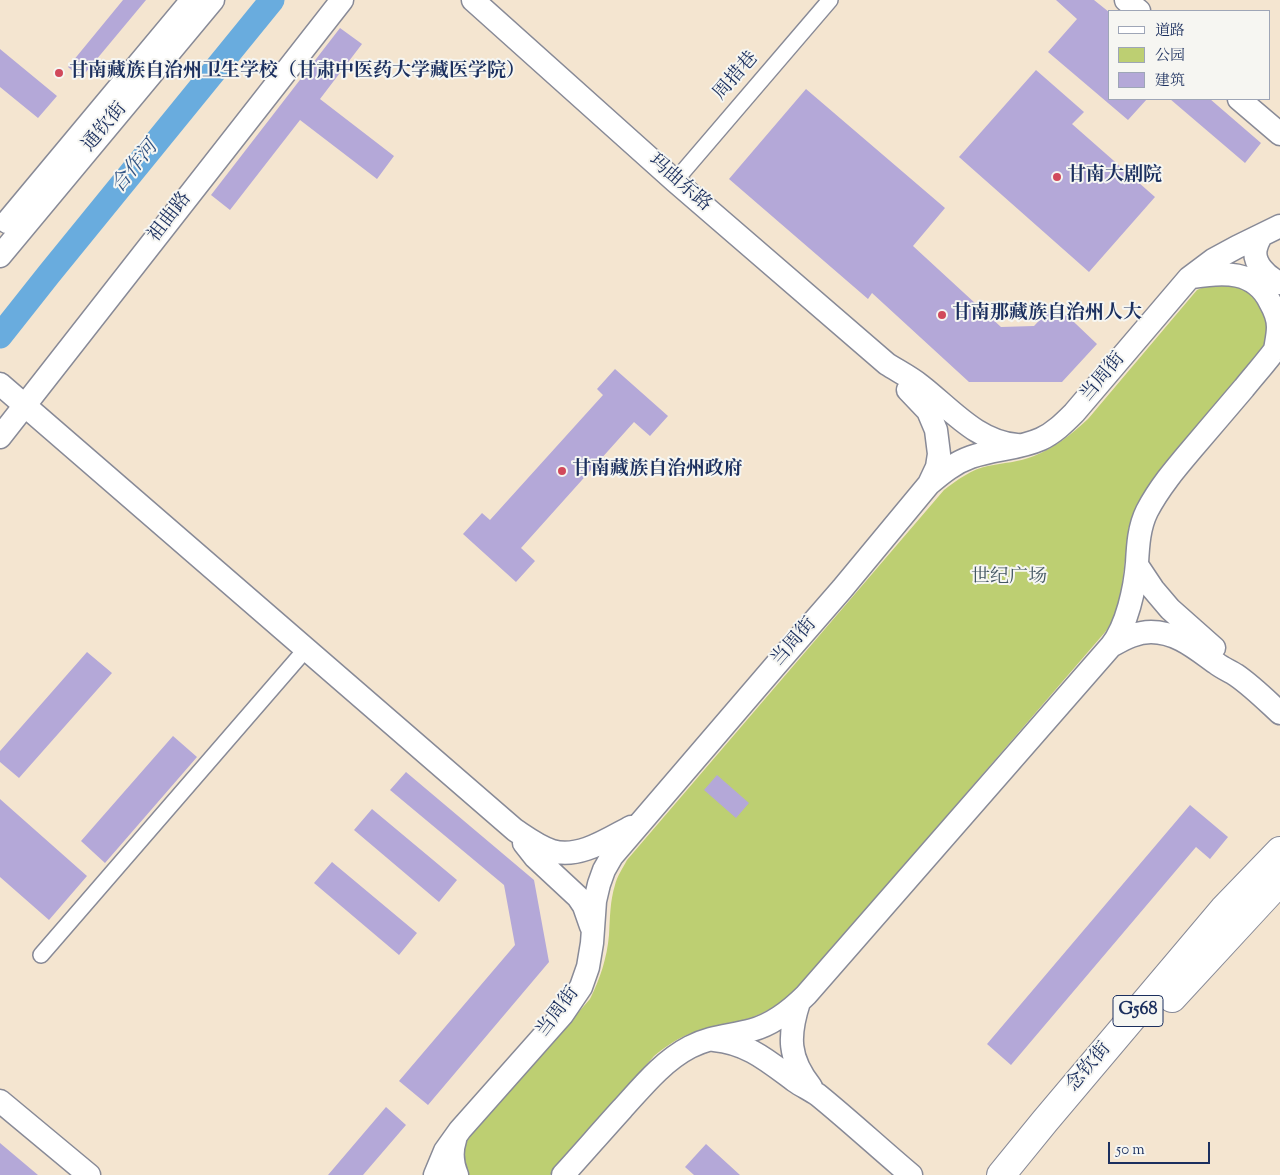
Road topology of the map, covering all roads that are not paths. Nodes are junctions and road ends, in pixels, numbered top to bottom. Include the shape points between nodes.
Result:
1 (192, 0) edge
2 (213, 0) edge
3 (342, 0) edge
4 (473, 0) edge
5 (830, 0) edge
6 (1126, 0) edge
7 (1138, 10) edge
8 (1240, 100) edge
9 (1280, 134) edge
10 (675, 181) junction
11 (0, 231) edge
12 (1270, 231) edge
13 (0, 256) edge
14 (1189, 278) junction
15 (1280, 283) edge
16 (1278, 347) edge
17 (887, 364) junction
18 (4, 387) edge
19 (25, 405) junction
20 (0, 437) edge
21 (1024, 445) junction
22 (929, 484) junction
23 (1137, 565) junction
24 (1111, 646) junction
25 (306, 649) junction
26 (1237, 676) junction
27 (1280, 713) edge
28 (641, 821) junction
29 (515, 830) junction
30 (1280, 851) edge
31 (1280, 881) edge
32 (593, 935) junction
33 (41, 955) dead end
34 (800, 1002) junction
35 (707, 1040) junction
36 (816, 1094) junction
37 (0, 1101) edge
38 (460, 1130) junction
39 (89, 1175) edge
40 (435, 1175) edge
41 (456, 1175) edge
42 (563, 1175) edge
43 (911, 1175) edge
44 (1001, 1175) edge
45 (1023, 1175) edge

1 - 11 main road
2 - 13 main road, 通钦街
3 - 19 main road, 祖曲路
4 - 10 main road, 玛曲东路
5 - 10 street, 周措巷
6 - 7 main road
8 - 9 main road
10 - 17 main road, 玛曲东路
12 - 14 main road, 当周街 via 1213,260
12 - 15 main road via 1255,250 1256,259 1264,271
14 - 16 main road via 1225,273 1253,282 1266,293 1274,309
14 - 21 main road, 当周街 via 1074,413 1052,433
16 - 23 main road via 1156,495 1141,528
17 - 21 main road via 919,384 984,436
17 - 22 main road via 928,411 936,430 939,454
18 - 19 main road
19 - 20 main road, 祖曲路
19 - 25 main road
21 - 22 main road, 当周街 via 965,459
22 - 28 main road, 当周街
23 - 24 main road via 1130,606
23 - 26 main road via 1170,609 1224,658
24 - 26 main road via 1139,634 1162,633 1186,642
24 - 34 main road
25 - 29 main road
25 - 33 street
26 - 27 main road
28 - 29 main road via 603,842 565,854 551,851
28 - 32 main road, 当周街 via 604,870 595,901
29 - 32 main road via 530,850 578,897 588,914
30 - 44 highway, 念钦街 / G568 via 1224,909
31 - 45 highway, 念钦街 / G568 via 1088,1092
32 - 38 main road, 当周街 via 581,987 562,1015
34 - 35 main road via 753,1030
34 - 36 main road via 792,1035 793,1057 798,1070
35 - 36 main road via 731,1043 755,1052
35 - 42 main road via 689,1048 654,1074
36 - 43 main road
37 - 39 main road
38 - 40 main road, 当周街 via 445,1151
38 - 41 main road via 452,1153

